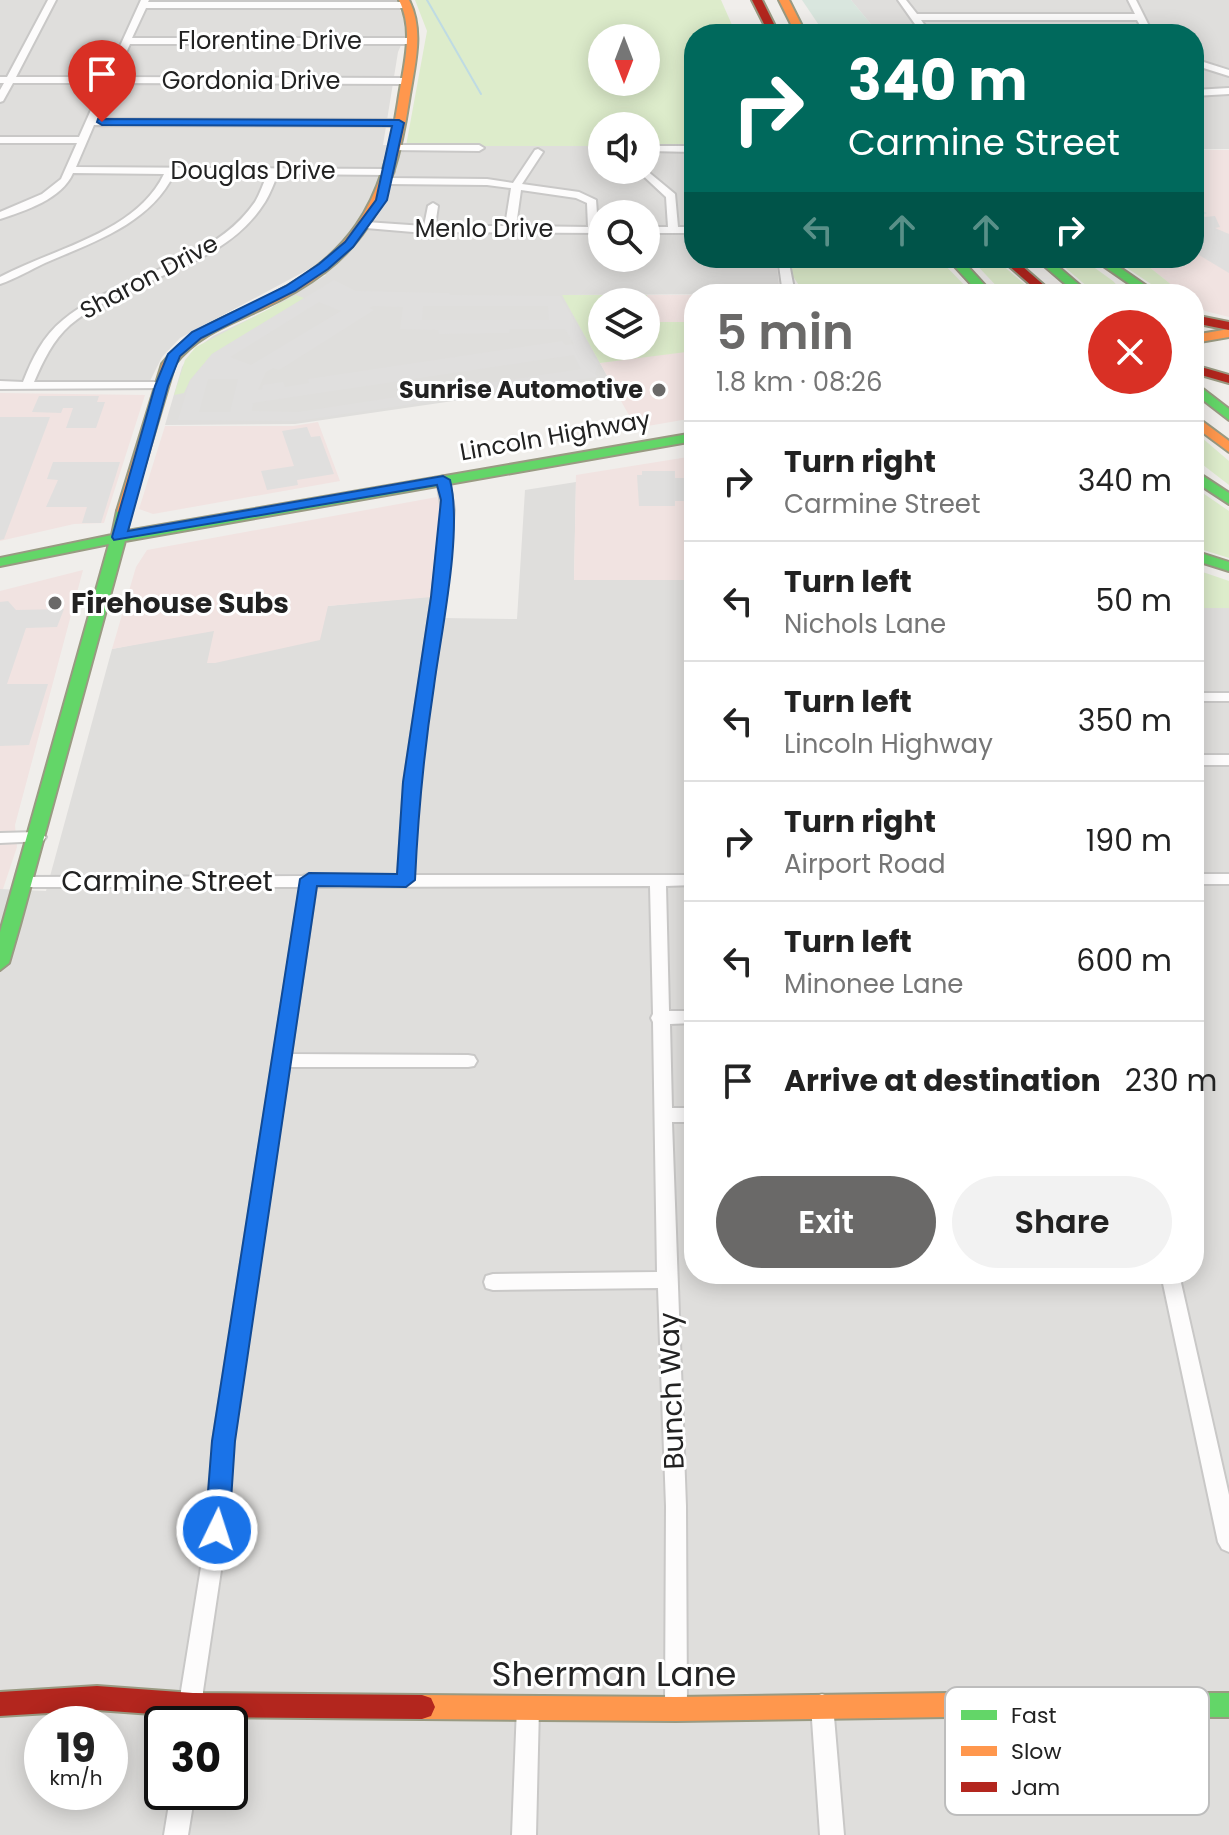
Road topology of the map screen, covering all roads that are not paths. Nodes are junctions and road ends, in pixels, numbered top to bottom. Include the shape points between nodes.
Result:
1 (52, 0) edge
2 (784, 0) edge
3 (902, 0) edge
4 (1122, 0) edge
5 (1132, 0) edge
6 (144, 2) edge
7 (406, 3) edge
8 (914, 17) junction
9 (1135, 17) junction
10 (796, 24) edge
11 (919, 24) edge
12 (1137, 24) edge
13 (1141, 24) edge
14 (127, 41) junction
15 (412, 41) junction
16 (1204, 63) edge
17 (1229, 70) edge
18 (5, 80) edge
19 (109, 80) junction
20 (407, 81) junction
21 (1229, 91) edge
22 (1204, 92) edge
23 (0, 99) edge
24 (90, 122) junction
25 (399, 123) junction
26 (0, 140) edge
27 (82, 140) junction
28 (394, 148) junction
29 (479, 148) dead end
30 (660, 149) edge
31 (684, 149) edge
32 (538, 152) dead end
33 (69, 170) junction
34 (171, 170) junction
35 (274, 171) junction
36 (388, 176) junction
37 (657, 184) edge
38 (516, 186) junction
39 (589, 200) edge
40 (433, 206) dead end
41 (0, 216) edge
42 (366, 225) junction
43 (429, 229) junction
44 (510, 229) junction
45 (588, 230) edge
46 (660, 230) edge
47 (673, 230) junction
48 (684, 230) edge
49 (962, 268) edge
50 (1018, 268) edge
51 (1053, 268) edge
52 (1112, 268) edge
53 (0, 281) edge
54 (978, 284) edge
55 (1036, 284) edge
56 (1072, 284) edge
57 (1133, 284) edge
58 (1204, 321) edge
59 (1229, 326) edge
60 (1229, 333) edge
61 (1204, 342) edge
62 (1204, 372) edge
63 (1229, 379) edge
64 (0, 385) edge
65 (27, 385) junction
66 (161, 386) junction
67 (1204, 394) edge
68 (1229, 416) edge
69 (1204, 427) edge
70 (684, 439) edge
71 (1229, 448) edge
72 (443, 480) junction
73 (1204, 481) edge
74 (1229, 500) edge
75 (119, 537) junction
76 (1204, 558) edge
77 (0, 562) edge
78 (1229, 567) edge
79 (1204, 697) edge
80 (1229, 697) edge
81 (1204, 760) edge
82 (1229, 760) edge
83 (38, 837) junction
84 (0, 838) edge
85 (309, 879) junction
86 (1204, 879) edge
87 (1229, 879) edge
88 (406, 880) junction
89 (658, 880) junction
90 (684, 880) edge
91 (24, 882) junction
92 (1, 954) edge
93 (684, 1017) edge
94 (659, 1018) junction
95 (283, 1060) junction
96 (468, 1061) dead end
97 (663, 1115) junction
98 (684, 1115) edge
99 (667, 1280) junction
100 (493, 1282) dead end
101 (1172, 1284) edge
102 (1229, 1542) edge
103 (1209, 1703) edge
104 (0, 1704) edge
105 (945, 1704) edge
106 (822, 1705) junction
107 (1229, 1705) edge
108 (179, 1706) edge
109 (192, 1706) edge
110 (528, 1707) junction
111 (676, 1709) junction
112 (248, 1713) edge
113 (180, 1810) edge
114 (176, 1835) edge
115 (524, 1835) edge
116 (832, 1835) edge

1 - 18 street
2 - 10 main road
3 - 8 street
4 - 9 street
5 - 9 street
6 - 7 street
6 - 14 street
7 - 15 main road via 413,18
8 - 9 street
8 - 11 street
9 - 12 street
9 - 13 street
14 - 15 street, Florentine Drive
14 - 19 street
15 - 20 main road
16 - 17 street
18 - 19 street, Gordonia Drive
18 - 23 street
19 - 20 street, Gordonia Drive
19 - 24 street
20 - 25 main road
21 - 22 street
24 - 25 street
24 - 27 street
25 - 28 main road
26 - 27 street
27 - 33 street
28 - 29 street
28 - 36 main road
30 - 31 street
32 - 38 street
33 - 34 street, Douglas Drive
33 - 41 street via 55,191
34 - 35 street, Douglas Drive
34 - 53 street via 157,197 137,215
35 - 36 street, Douglas Drive
35 - 65 street, Sharon Drive via 261,199 225,236 98,301 65,324 44,348
36 - 38 street, Douglas Drive
36 - 42 main road via 382,200
37 - 47 street via 671,196
38 - 39 street, Douglas Drive
38 - 44 street
40 - 43 street
42 - 43 street, Menlo Drive
42 - 66 main road via 313,274 191,338 174,354
43 - 44 street, Menlo Drive
44 - 45 street, Menlo Drive
46 - 47 street
47 - 48 street
49 - 54 main road
50 - 55 main road
51 - 56 main road
52 - 57 main road
58 - 59 main road
60 - 61 main road
62 - 63 main road
64 - 65 street
65 - 66 street
66 - 75 main road
67 - 68 main road
69 - 71 main road
70 - 72 main road, Lincoln Highway
72 - 75 main road, Lincoln Highway
72 - 88 street via 448,510 411,782
73 - 74 main road
75 - 77 main road, Lincoln Highway
75 - 83 main road
76 - 78 main road
79 - 80 street
81 - 82 street
83 - 84 street, Carmine Street
83 - 91 main road
85 - 88 street, Carmine Street
85 - 91 street, Carmine Street
85 - 95 street
86 - 87 street
88 - 89 street, Carmine Street
89 - 90 street, Carmine Street
89 - 94 street, Bunch Way
91 - 92 main road
93 - 94 street
94 - 97 street, Bunch Way
95 - 96 street
95 - 109 street via 223,1441 217,1530
97 - 98 street
97 - 99 street, Bunch Way
99 - 100 street
99 - 111 street, Bunch Way via 676,1506
101 - 102 street
103 - 107 main road, Sherman Lane
104 - 108 main road, Sherman Lane via 57,1700
105 - 106 main road, Sherman Lane
106 - 111 main road, Sherman Lane
106 - 116 street
110 - 111 main road, Sherman Lane
110 - 112 main road, Sherman Lane
110 - 115 street
113 - 114 street

